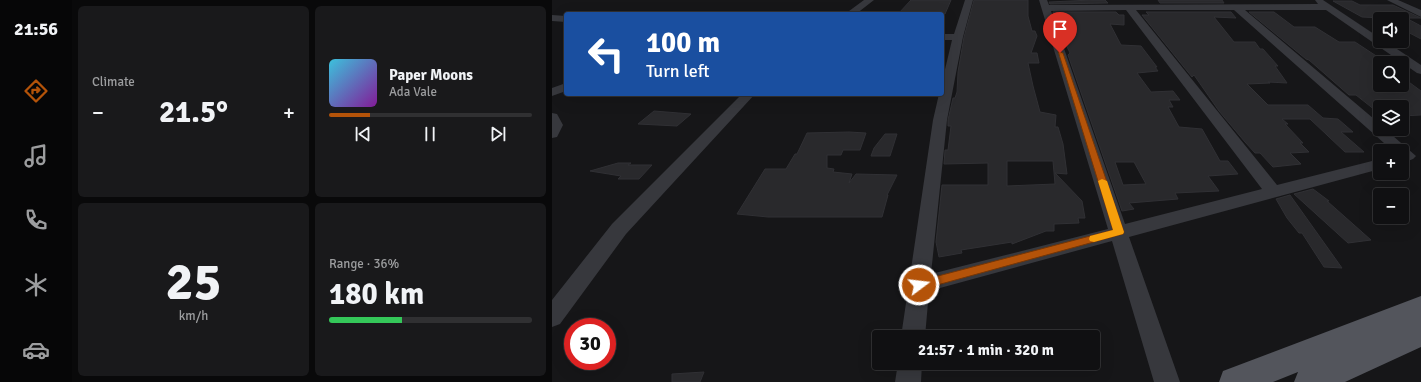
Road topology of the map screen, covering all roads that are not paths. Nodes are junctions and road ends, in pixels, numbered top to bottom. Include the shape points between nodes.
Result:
1 (870, 0) edge
2 (969, 0) edge
3 (1317, 0) edge
4 (1391, 0) edge
5 (1044, 4) edge
6 (1327, 7) junction
7 (1129, 8) junction
8 (1237, 8) junction
9 (853, 12) edge
10 (1421, 14) edge
11 (552, 18) edge
12 (564, 19) edge
13 (944, 37) edge
14 (958, 37) junction
15 (1421, 70) edge
16 (564, 88) edge
17 (552, 92) edge
18 (747, 96) edge
19 (552, 117) edge
20 (552, 134) edge
21 (1410, 155) edge
22 (1373, 166) edge
23 (1273, 192) junction
24 (1119, 232) junction
25 (919, 285) junction
26 (1421, 308) edge
27 (552, 317) edge
28 (914, 330) edge
29 (1421, 333) edge
30 (1374, 340) junction
31 (909, 370) edge
32 (908, 382) edge
33 (1167, 382) edge
34 (1236, 382) edge
35 (1310, 382) edge

1 - 9 street
2 - 14 street
3 - 6 street
4 - 10 street
5 - 7 street
5 - 24 street
6 - 8 street
6 - 15 street
7 - 8 street
7 - 23 street
8 - 21 street
11 - 12 street
13 - 14 street
14 - 25 street via 940,120
16 - 17 street
18 - 27 street via 619,229
19 - 20 street via 556,125
22 - 23 street
23 - 24 street
24 - 25 street
24 - 33 street
25 - 28 street
26 - 30 main road
29 - 30 main road
30 - 34 main road
30 - 35 main road
31 - 32 street

